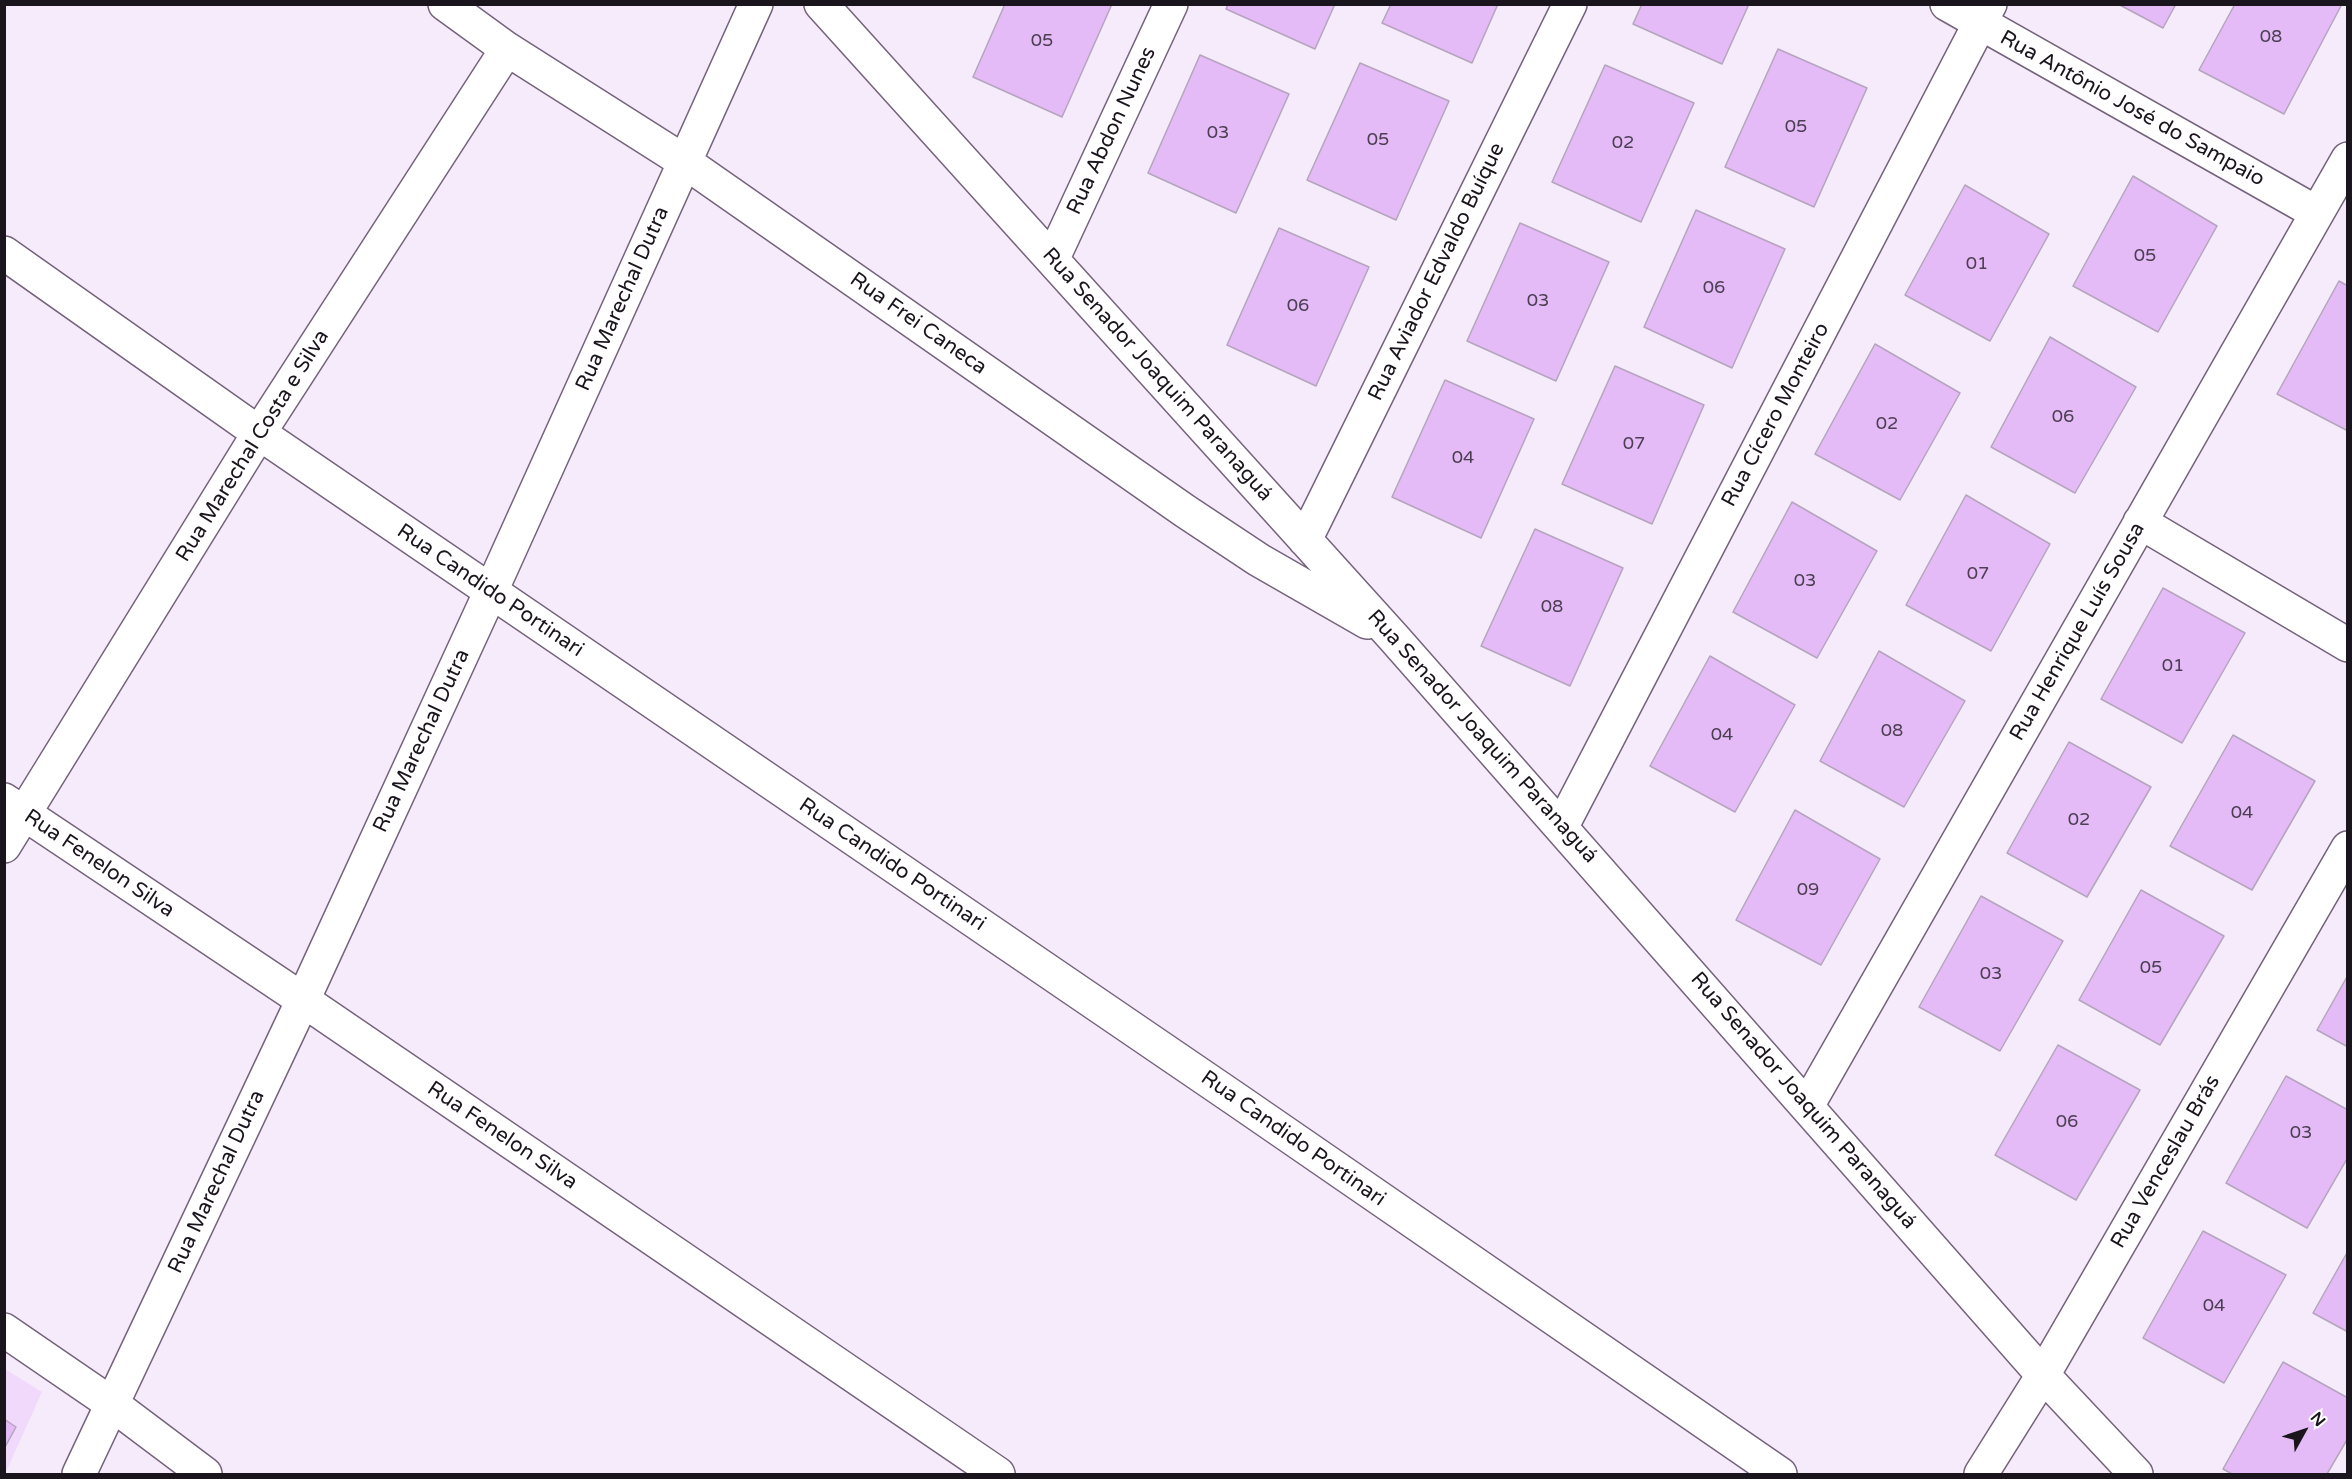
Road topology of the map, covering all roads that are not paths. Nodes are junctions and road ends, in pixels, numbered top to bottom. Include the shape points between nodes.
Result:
1 (445, 4) edge
2 (756, 4) edge
3 (821, 4) edge
4 (1171, 4) edge
5 (1570, 4) edge
6 (1947, 4) edge
7 (1985, 14) edge
8 (507, 49) junction
9 (2348, 159) edge
10 (685, 162) junction
11 (2317, 213) junction
12 (4, 253) edge
13 (1053, 258) junction
14 (259, 432) junction
15 (2140, 522) junction
16 (1305, 540) junction
17 (491, 591) junction
18 (1394, 638) junction
19 (2348, 645) edge
20 (15, 807) edge
21 (1562, 826) junction
22 (4, 846) edge
23 (2348, 848) edge
24 (303, 1000) junction
25 (1807, 1106) junction
26 (4, 1330) edge
27 (2043, 1375) junction
28 (112, 1404) junction
29 (80, 1474) edge
30 (205, 1474) edge
31 (998, 1474) edge
32 (1780, 1474) edge
33 (1981, 1474) edge
34 (2136, 1474) edge

1 - 8 street, Rua Frei Caneca
2 - 10 street, Rua Marechal Dutra
3 - 13 street, Rua Senador Joaquim Paranaguá
4 - 13 street, Rua Abdon Nunes
5 - 16 street, Rua Aviador Edvaldo Buíque
6 - 7 street, Rua Antônio José do Sampaio
7 - 11 street, Rua Antônio José do Sampaio
7 - 21 street, Rua Cícero Monteiro
8 - 10 street, Rua Frei Caneca
8 - 14 street, Rua Marechal Costa e Silva
9 - 11 street, Rua Henrique Luís Sousa
10 - 17 street, Rua Marechal Dutra
10 - 18 street, Rua Frei Caneca via 1185,511 1259,560
11 - 15 street, Rua Henrique Luís Sousa
12 - 14 street, Rua Candido Portinari
13 - 16 street, Rua Senador Joaquim Paranaguá
14 - 17 street, Rua Candido Portinari
14 - 20 street, Rua Marechal Costa e Silva
15 - 19 street
15 - 25 street, Rua Henrique Luís Sousa
16 - 18 street, Rua Senador Joaquim Paranaguá
17 - 24 street, Rua Marechal Dutra
17 - 32 street, Rua Candido Portinari
18 - 21 street, Rua Senador Joaquim Paranaguá
20 - 22 street, Rua Marechal Costa e Silva
20 - 24 street, Rua Fenelon Silva
21 - 25 street, Rua Senador Joaquim Paranaguá
23 - 27 street, Rua Venceslau Brás
24 - 28 street, Rua Marechal Dutra
24 - 31 street, Rua Fenelon Silva
25 - 27 street, Rua Senador Joaquim Paranaguá
26 - 28 street
27 - 33 street, Rua Venceslau Brás
27 - 34 street, Rua Senador Joaquim Paranaguá
28 - 29 street, Rua Marechal Dutra
28 - 30 street

